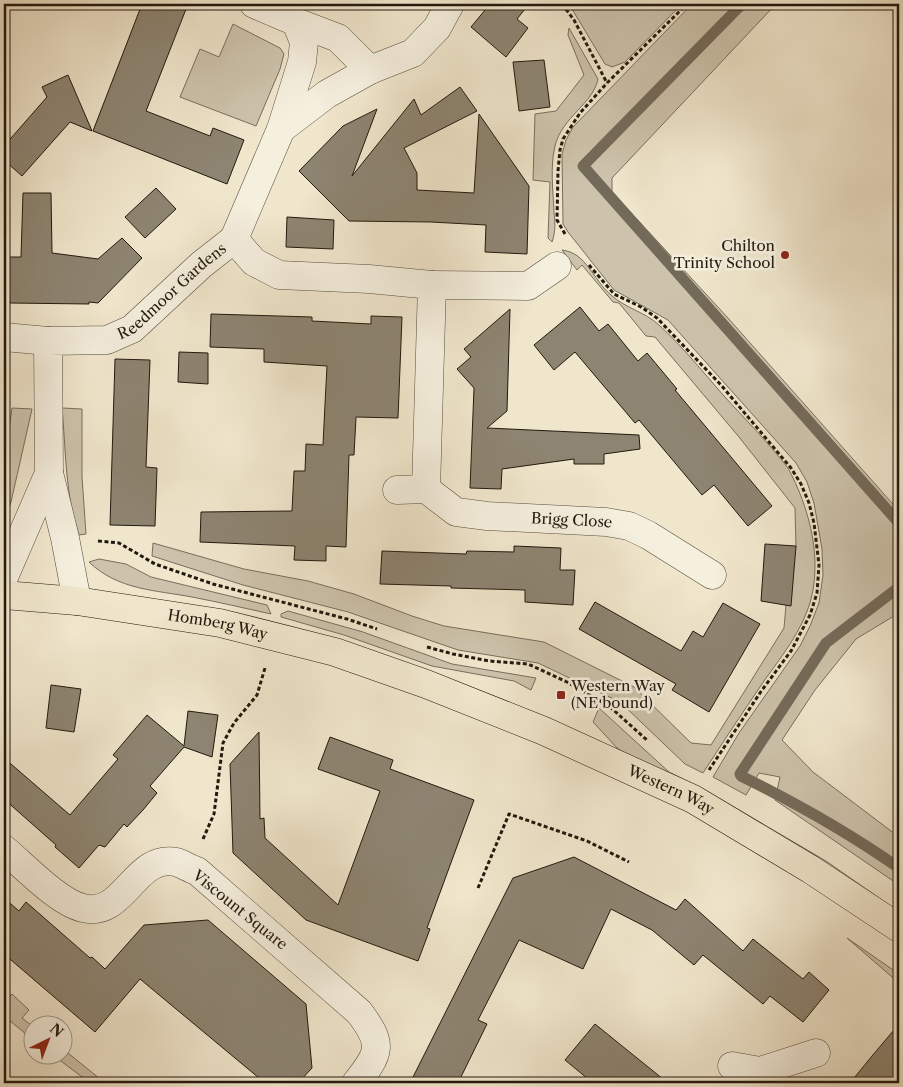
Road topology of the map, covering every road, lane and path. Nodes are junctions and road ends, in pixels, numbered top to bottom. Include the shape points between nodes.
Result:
1 (254, 4) edge
2 (450, 4) edge
3 (562, 4) edge
4 (687, 4) edge
5 (296, 22) junction
6 (370, 70) junction
7 (607, 83) junction
8 (281, 129) junction
9 (234, 239) junction
10 (568, 239) dead end
11 (585, 259) dead end
12 (557, 266) dead end
13 (432, 285) junction
14 (4, 337) edge
15 (48, 341) junction
16 (49, 473) junction
17 (396, 490) dead end
18 (426, 490) junction
19 (712, 575) dead end
20 (4, 577) edge
21 (4, 595) edge
22 (77, 601) junction
23 (266, 665) dead end
24 (426, 684) joint
25 (709, 771) dead end
26 (207, 831) dead end
27 (4, 849) edge
28 (629, 862) dead end
29 (478, 888) dead end
30 (899, 928) edge
31 (816, 1053) dead end
32 (732, 1066) dead end
33 (761, 1077) edge
34 (356, 1083) edge

1 - 5 street
2 - 6 street, Reedmoor Gardens via 437,28 413,52
3 - 7 path via 574,20
4 - 7 path
5 - 6 street via 338,38
5 - 8 street via 304,42 302,62
6 - 8 street, Reedmoor Gardens via 327,94
7 - 10 path via 562,139 558,220
8 - 9 street, Reedmoor Gardens
9 - 13 street via 254,262 279,275
9 - 15 street, Reedmoor Gardens via 132,329 107,340
11 - 25 path via 614,294 657,318 727,392 791,468 804,490 814,523 819,565 817,593 810,615 795,645
12 - 13 street via 528,286
13 - 18 street
14 - 15 street, Reedmoor Gardens
15 - 16 street
16 - 20 street
16 - 22 street
17 - 18 street
18 - 19 street, Brigg Close via 456,512 629,526
21 - 22 main road, Homberg Way
22 - 24 main road, Homberg Way via 220,623 271,635 335,652
23 - 26 path via 257,695 234,722 223,743 214,814
24 - 30 main road, Western Way via 544,731 693,799 810,869
27 - 34 street, Viscount Square via 65,900 82,908 100,910 115,902 137,877 155,863 175,862 196,872 343,996 365,1019 377,1049 371,1064
28 - 29 path via 587,841 509,814
31 - 33 street
32 - 33 street

